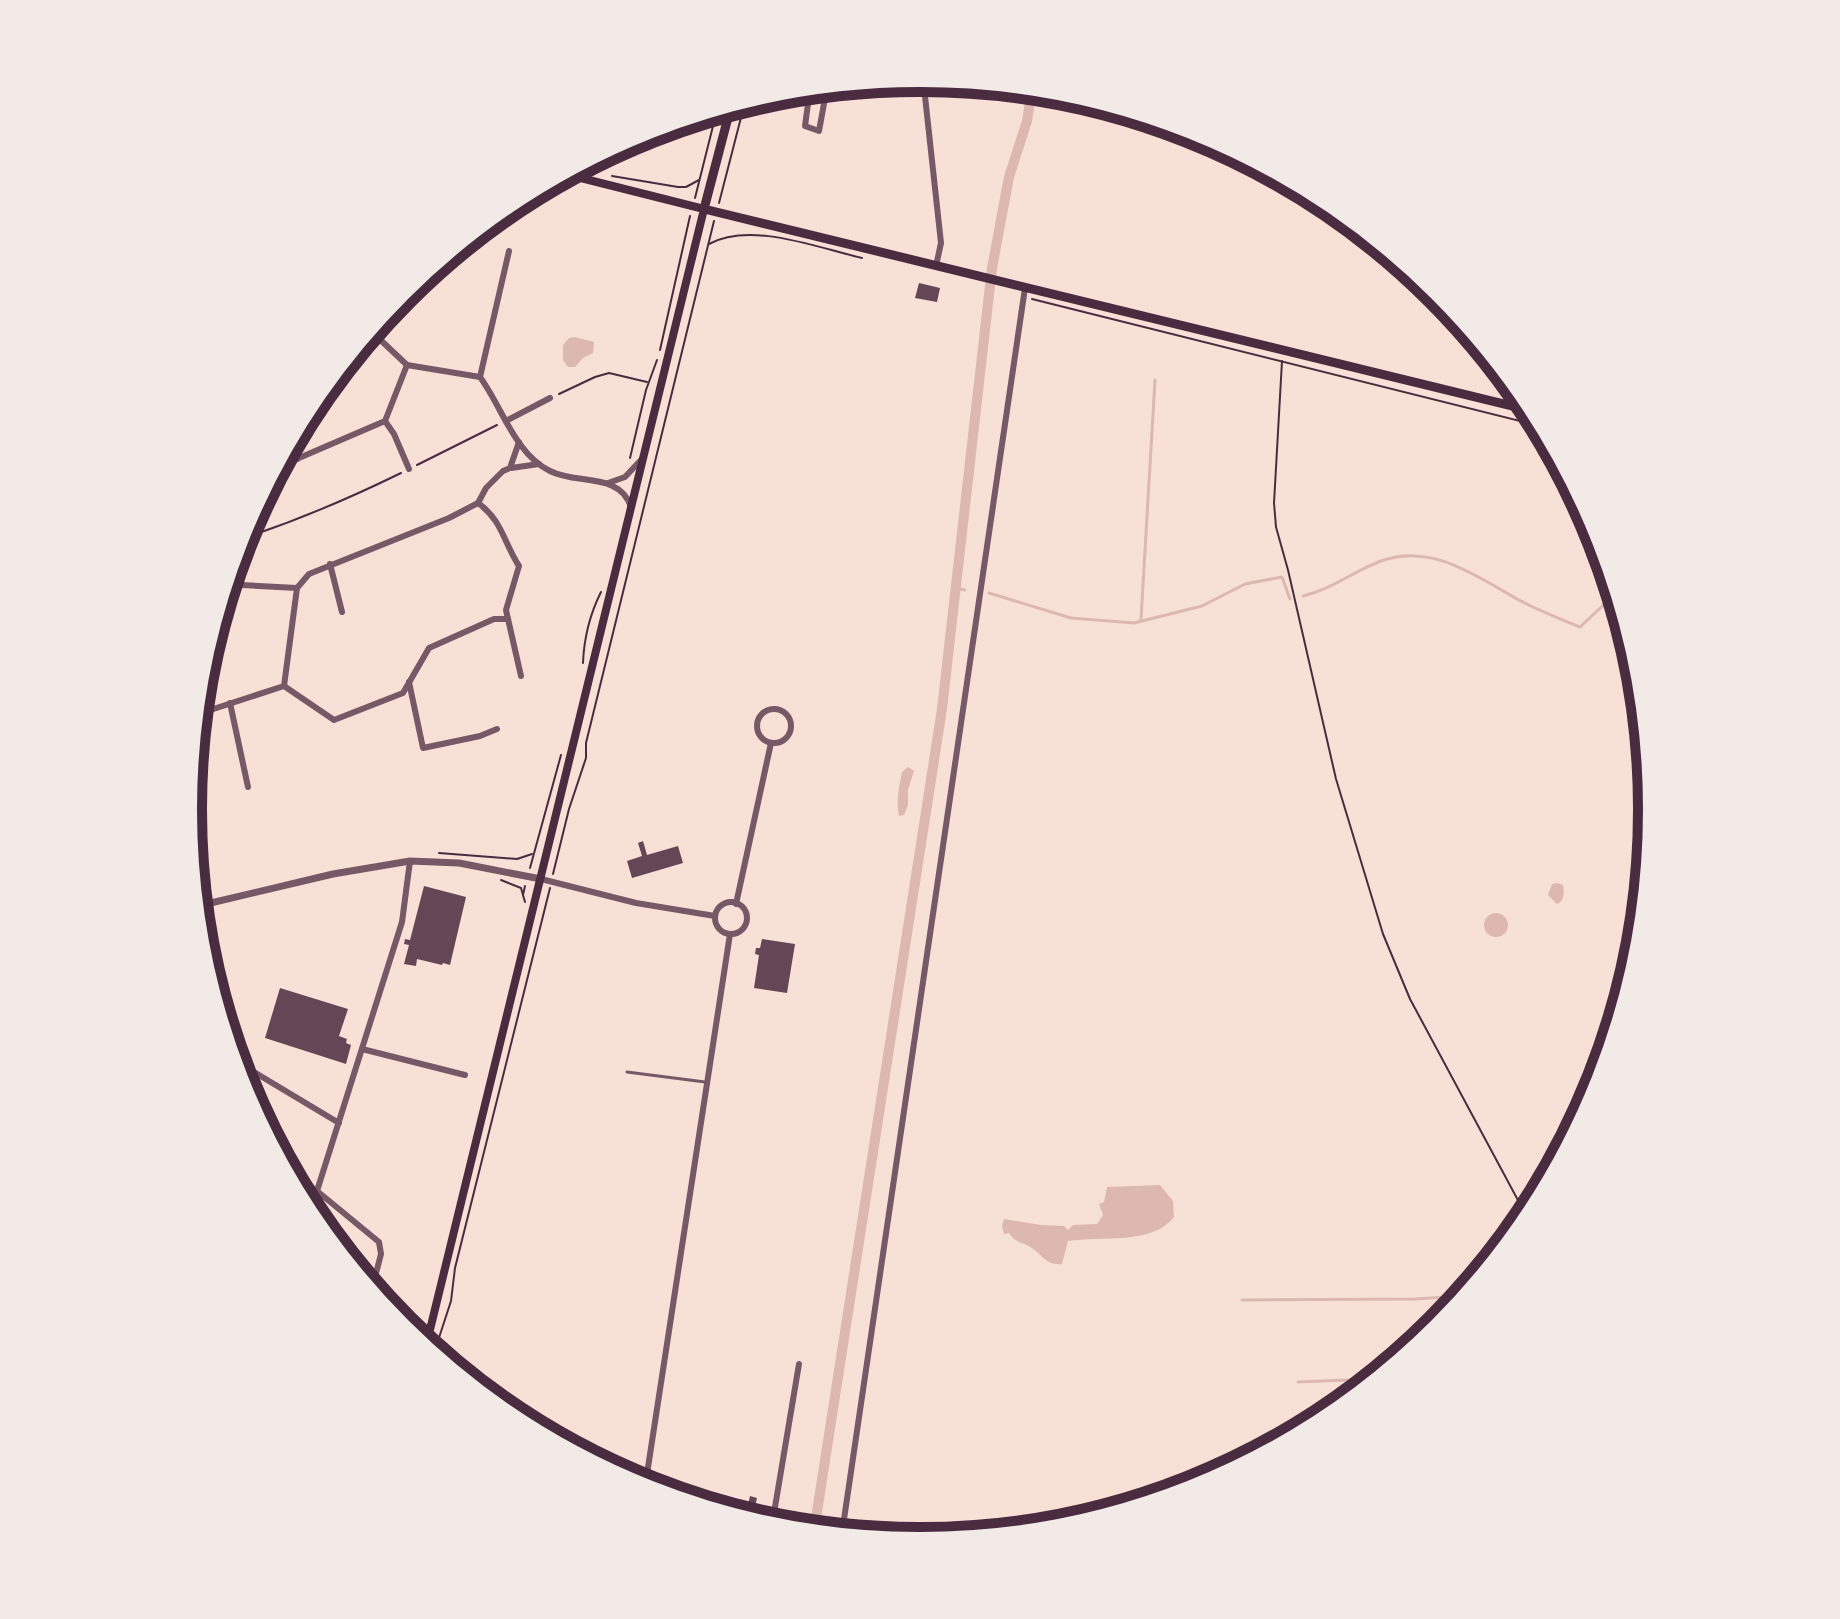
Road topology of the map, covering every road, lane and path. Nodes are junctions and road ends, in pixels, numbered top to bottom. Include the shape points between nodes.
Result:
1 (925, 92) edge
2 (825, 98) edge
3 (808, 101) edge
4 (742, 114) edge
5 (728, 118) edge
6 (714, 122) edge
7 (601, 173) dead end
8 (580, 178) edge
9 (711, 182) junction
10 (704, 209) junction
11 (697, 241) junction
12 (509, 251) dead end
13 (870, 260) dead end
14 (936, 266) junction
15 (1024, 293) junction
16 (379, 339) edge
17 (1282, 356) junction
18 (407, 365) junction
19 (480, 377) junction
20 (649, 382) junction
21 (550, 398) joint
22 (1514, 407) edge
23 (385, 421) junction
24 (506, 421) junction
25 (1523, 421) edge
26 (519, 442) junction
27 (297, 454) edge
28 (645, 455) junction
29 (297, 459) junction
30 (294, 460) edge
31 (539, 464) junction
32 (510, 468) junction
33 (409, 469) junction
34 (629, 474) junction
35 (608, 483) junction
36 (478, 503) junction
37 (632, 511) junction
38 (257, 535) edge
39 (330, 564) junction
40 (243, 574) edge
41 (242, 585) joint
42 (297, 588) junction
43 (602, 589) dead end
44 (342, 612) dead end
45 (508, 619) junction
46 (583, 666) dead end
47 (521, 676) dead end
48 (409, 682) junction
49 (284, 686) junction
50 (230, 703) junction
51 (210, 710) edge
52 (497, 729) dead end
53 (564, 743) dead end
54 (771, 743) junction
55 (248, 787) dead end
56 (433, 853) dead end
57 (410, 861) junction
58 (541, 879) junction
59 (551, 882) junction
60 (209, 903) edge
61 (736, 904) junction
62 (715, 916) junction
63 (730, 934) junction
64 (362, 1049) junction
65 (254, 1072) dead end
66 (627, 1072) dead end
67 (465, 1075) dead end
68 (705, 1082) junction
69 (339, 1123) junction
70 (310, 1187) edge
71 (317, 1191) junction
72 (316, 1196) edge
73 (1520, 1203) edge
74 (375, 1276) edge
75 (429, 1332) edge
76 (438, 1341) edge
77 (799, 1364) dead end
78 (647, 1473) edge
79 (774, 1512) edge
80 (844, 1522) edge

1 - 14 street via 941,243
2 - 3 street via 819,131 805,126
4 - 9 path via 724,184
5 - 9 main road
6 - 7 path via 699,179 686,187
8 - 10 main road
9 - 10 main road
10 - 11 main road
10 - 14 main road
11 - 20 path via 685,238
11 - 28 main road
12 - 19 street
13 - 59 path via 741,234 709,244 586,758
14 - 15 main road
15 - 17 main road
15 - 17 path
15 - 80 street
16 - 18 street
17 - 22 main road
17 - 25 path
17 - 73 path via 1276,527 1336,779 1383,934 1410,999
18 - 19 street
18 - 23 street
19 - 24 street
20 - 21 path via 609,373
20 - 34 path
21 - 24 street
23 - 29 street
23 - 33 street
24 - 26 street
24 - 33 path
26 - 31 street
26 - 32 street
27 - 29 street
28 - 34 street
28 - 37 main road
29 - 30 street
31 - 32 street
31 - 35 street via 563,476
32 - 36 street via 486,488
33 - 38 path
34 - 35 street
35 - 37 street via 626,494
36 - 39 street
36 - 45 street via 504,531 519,566
37 - 58 main road
39 - 42 street via 309,574
39 - 44 street
40 - 41 path
41 - 42 street
42 - 49 street
43 - 46 path via 586,632
45 - 47 street
45 - 48 street via 494,619 429,648
48 - 49 street via 403,693 334,720
48 - 52 street via 423,748
49 - 50 street
50 - 51 street
50 - 55 street
53 - 56 path via 533,854 517,859
54 - 54 street via 782,741 791,728 784,713 774,709 757,722 761,738
54 - 61 street
57 - 58 street via 459,863
57 - 60 street
57 - 64 street via 406,906
58 - 59 street
58 - 75 main road
59 - 62 street
59 - 76 path
61 - 62 street via 725,903
61 - 63 street via 745,911 746,922
62 - 63 street via 718,928
63 - 68 street
64 - 67 street
64 - 69 street
65 - 69 street
66 - 68 lane
68 - 78 street
69 - 71 street
70 - 71 street
71 - 72 street
71 - 74 street via 379,1242
77 - 79 street

